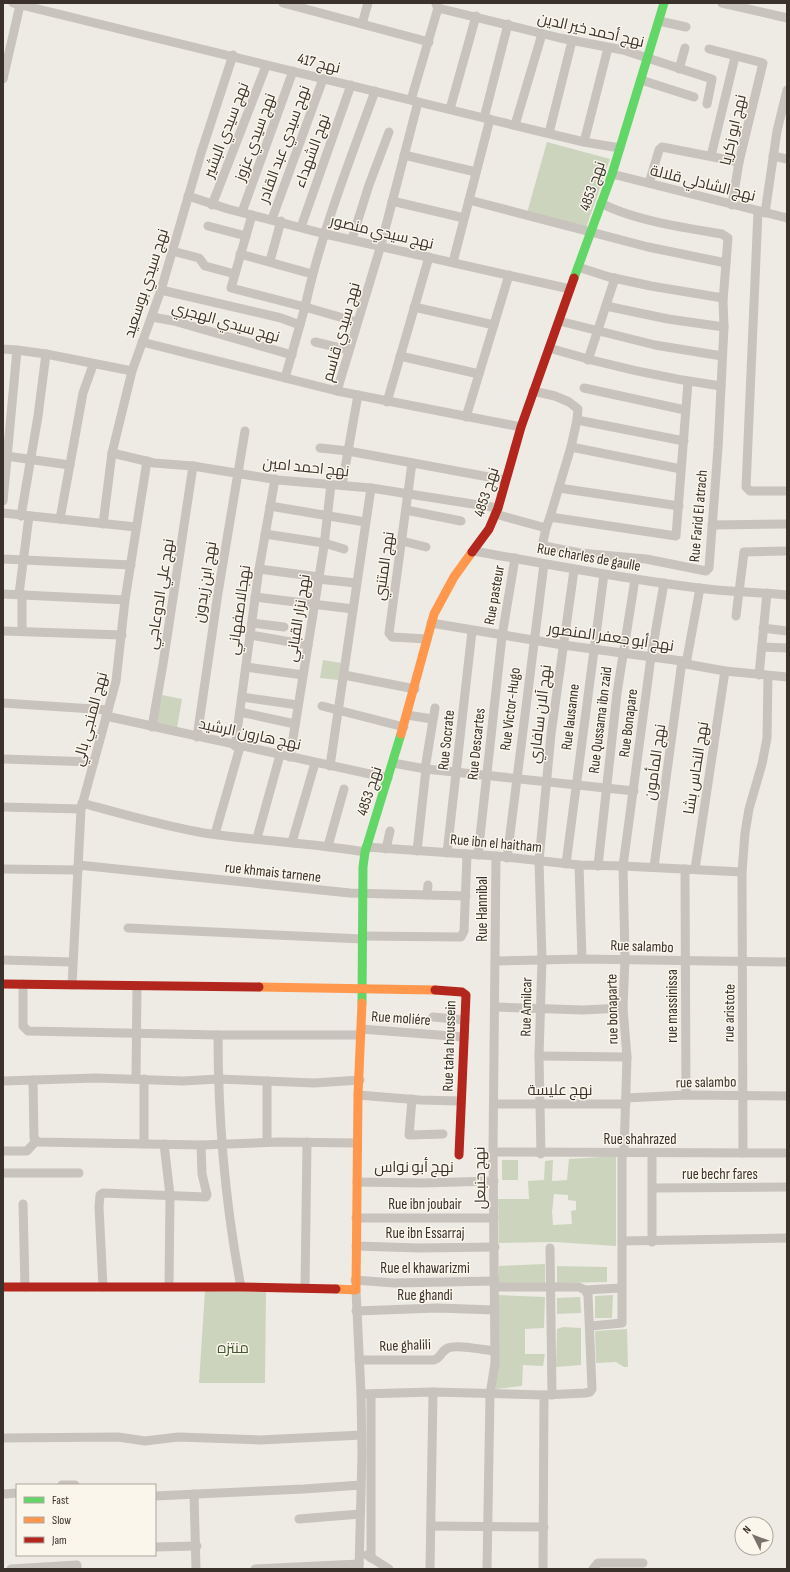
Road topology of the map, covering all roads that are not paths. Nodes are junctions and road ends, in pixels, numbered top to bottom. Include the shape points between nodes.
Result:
1 (283, 3) edge
2 (368, 3) edge
3 (664, 3) edge
4 (722, 3) edge
5 (16, 4) edge
6 (436, 6) edge
7 (476, 16) junction
8 (787, 18) edge
9 (659, 21) junction
10 (362, 24) junction
11 (508, 24) junction
12 (686, 27) dead end
13 (542, 34) junction
14 (572, 40) junction
15 (429, 42) junction
16 (608, 48) junction
17 (685, 48) dead end
18 (708, 49) dead end
19 (233, 55) junction
20 (648, 57) junction
21 (735, 57) junction
22 (266, 66) junction
23 (679, 69) junction
24 (293, 71) junction
25 (3, 79) edge
26 (323, 79) junction
27 (641, 80) junction
28 (351, 85) junction
29 (787, 90) edge
30 (375, 91) junction
31 (694, 97) dead end
32 (414, 101) junction
33 (707, 104) dead end
34 (450, 109) junction
35 (487, 118) junction
36 (784, 121) edge
37 (515, 125) junction
38 (389, 132) dead end
39 (549, 133) junction
40 (584, 142) junction
41 (620, 148) junction
42 (404, 155) junction
43 (711, 156) junction
44 (773, 156) junction
45 (787, 159) edge
46 (739, 162) junction
47 (476, 172) junction
48 (612, 174) junction
49 (649, 183) junction
50 (188, 196) junction
51 (469, 200) junction
52 (392, 201) junction
53 (601, 203) junction
54 (212, 205) junction
55 (732, 205) junction
56 (762, 212) junction
57 (247, 213) junction
58 (464, 218) junction
59 (787, 218) edge
60 (272, 219) junction
61 (281, 221) junction
62 (208, 226) dead end
63 (301, 227) junction
64 (592, 231) junction
65 (325, 234) junction
66 (246, 236) junction
67 (352, 239) junction
68 (381, 245) junction
69 (172, 251) junction
70 (240, 254) junction
71 (429, 257) junction
72 (270, 261) junction
73 (453, 262) junction
74 (726, 263) junction
75 (578, 267) junction
76 (235, 274) junction
77 (312, 274) junction
78 (509, 275) junction
79 (615, 278) junction
80 (570, 289) junction
81 (161, 290) junction
82 (723, 299) junction
83 (606, 306) junction
84 (305, 307) junction
85 (414, 307) junction
86 (152, 317) junction
87 (559, 321) junction
88 (357, 322) junction
89 (300, 325) junction
90 (494, 325) junction
91 (724, 327) junction
92 (596, 331) junction
93 (142, 342) junction
94 (315, 342) dead end
95 (549, 348) junction
96 (3, 349) edge
97 (17, 350) junction
98 (349, 350) junction
99 (46, 354) junction
100 (292, 355) junction
101 (400, 356) junction
102 (722, 356) junction
103 (588, 360) junction
104 (93, 364) junction
105 (132, 371) junction
106 (479, 374) junction
107 (285, 378) junction
108 (688, 382) junction
109 (721, 386) junction
110 (584, 388) dead end
111 (337, 391) junction
112 (533, 391) junction
113 (358, 395) junction
114 (387, 402) junction
115 (685, 410) junction
116 (466, 417) junction
117 (577, 420) junction
118 (520, 427) junction
119 (6, 430) edge
120 (245, 431) dead end
121 (684, 441) junction
122 (571, 447) junction
123 (320, 448) dead end
124 (348, 451) junction
125 (112, 453) junction
126 (6, 456) junction
127 (30, 460) junction
128 (147, 461) junction
129 (412, 463) junction
130 (70, 465) junction
131 (193, 466) junction
132 (681, 469) junction
133 (236, 472) junction
134 (275, 479) junction
135 (505, 480) junction
136 (331, 484) junction
137 (342, 485) junction
138 (371, 488) junction
139 (559, 488) junction
140 (787, 491) edge
141 (408, 493) junction
142 (3, 501) edge
143 (270, 506) junction
144 (679, 506) junction
145 (406, 510) junction
146 (496, 511) junction
147 (3, 514) edge
148 (25, 516) junction
149 (327, 516) junction
150 (550, 517) junction
151 (60, 519) junction
152 (460, 521) dead end
153 (365, 522) junction
154 (102, 524) junction
155 (787, 524) edge
156 (712, 525) junction
157 (136, 527) junction
158 (546, 528) junction
159 (265, 534) junction
160 (402, 541) junction
161 (324, 543) junction
162 (426, 547) dead end
163 (344, 549) dead end
164 (473, 551) junction
165 (787, 551) edge
166 (515, 558) junction
167 (3, 559) edge
168 (25, 560) junction
169 (544, 564) junction
170 (131, 565) junction
171 (259, 569) junction
172 (574, 570) junction
173 (604, 574) junction
174 (319, 578) junction
175 (635, 579) junction
176 (356, 583) junction
177 (664, 583) junction
178 (700, 588) junction
179 (739, 592) junction
180 (767, 593) junction
181 (3, 594) edge
182 (20, 594) junction
183 (787, 595) edge
184 (255, 597) junction
185 (125, 600) junction
186 (314, 604) junction
187 (354, 609) junction
188 (736, 616) dead end
189 (252, 623) junction
190 (431, 623) junction
191 (284, 627) dead end
192 (764, 628) junction
193 (22, 630) junction
194 (3, 631) edge
195 (472, 631) junction
196 (787, 631) edge
197 (122, 635) junction
198 (250, 635) junction
199 (502, 636) junction
200 (427, 639) junction
201 (533, 641) junction
202 (308, 645) junction
203 (563, 645) junction
204 (762, 647) junction
205 (787, 648) edge
206 (593, 650) junction
207 (623, 653) junction
208 (651, 657) junction
209 (684, 662) junction
210 (246, 667) junction
211 (725, 671) junction
212 (303, 675) junction
213 (344, 675) junction
214 (763, 676) junction
215 (787, 677) edge
216 (415, 689) junction
217 (242, 697) junction
218 (3, 703) edge
219 (298, 705) junction
220 (322, 706) dead end
221 (435, 708) dead end
222 (339, 710) junction
223 (240, 712) junction
224 (107, 713) junction
225 (407, 715) junction
226 (432, 719) junction
227 (295, 724) junction
228 (152, 726) junction
229 (404, 727) junction
230 (197, 737) junction
231 (238, 746) junction
232 (280, 755) junction
233 (290, 757) junction
234 (3, 759) edge
235 (94, 762) junction
236 (315, 763) junction
237 (393, 763) junction
238 (330, 766) junction
239 (426, 769) junction
240 (456, 773) junction
241 (486, 776) junction
242 (388, 778) junction
243 (516, 779) junction
244 (546, 782) junction
245 (576, 786) junction
246 (606, 788) junction
247 (344, 789) dead end
248 (634, 791) junction
249 (82, 806) junction
250 (3, 807) edge
251 (390, 831) dead end
252 (215, 834) junction
253 (257, 838) junction
254 (292, 842) junction
255 (328, 846) junction
256 (386, 849) junction
257 (366, 850) junction
258 (417, 851) junction
259 (447, 853) junction
260 (467, 854) junction
261 (478, 855) junction
262 (496, 856) junction
263 (506, 858) junction
264 (539, 861) junction
265 (566, 864) junction
266 (579, 865) junction
267 (598, 866) junction
268 (623, 866) junction
269 (78, 867) junction
270 (654, 867) junction
271 (3, 869) edge
272 (685, 869) junction
273 (695, 869) junction
274 (742, 872) junction
275 (428, 885) dead end
276 (363, 894) junction
277 (427, 895) junction
278 (466, 896) junction
279 (128, 928) dead end
280 (362, 937) junction
281 (542, 959) junction
282 (582, 959) junction
283 (625, 959) junction
284 (3, 960) edge
285 (496, 961) junction
286 (686, 961) junction
287 (72, 962) junction
288 (744, 962) junction
289 (787, 962) edge
290 (3, 984) edge
291 (23, 984) junction
292 (72, 984) junction
293 (137, 986) junction
294 (362, 989) junction
295 (495, 1007) junction
296 (540, 1007) junction
297 (623, 1008) junction
298 (434, 1017) dead end
299 (465, 1020) junction
300 (360, 1032) junction
301 (137, 1033) junction
302 (218, 1035) junction
303 (464, 1037) junction
304 (539, 1056) junction
305 (627, 1057) junction
306 (140, 1079) junction
307 (218, 1079) junction
308 (33, 1080) junction
309 (360, 1080) junction
310 (3, 1081) edge
311 (267, 1081) junction
312 (358, 1095) junction
313 (686, 1095) junction
314 (742, 1095) junction
315 (787, 1096) edge
316 (412, 1099) junction
317 (461, 1101) junction
318 (626, 1101) junction
319 (494, 1104) junction
320 (540, 1105) junction
321 (443, 1134) dead end
322 (36, 1141) junction
323 (267, 1142) junction
324 (307, 1142) junction
325 (357, 1143) junction
326 (144, 1144) junction
327 (164, 1144) junction
328 (221, 1144) junction
329 (201, 1145) junction
330 (3, 1151) edge
331 (493, 1152) junction
332 (623, 1152) junction
333 (652, 1153) junction
334 (743, 1153) junction
335 (787, 1153) edge
336 (542, 1154) junction
337 (459, 1155) dead end
338 (3, 1173) edge
339 (79, 1173) dead end
340 (494, 1180) junction
341 (358, 1182) junction
342 (787, 1187) edge
343 (653, 1188) junction
344 (170, 1195) junction
345 (23, 1204) dead end
346 (356, 1218) junction
347 (494, 1218) junction
348 (787, 1238) edge
349 (622, 1241) junction
350 (652, 1242) junction
351 (356, 1246) junction
352 (495, 1247) junction
353 (550, 1248) dead end
354 (355, 1280) junction
355 (495, 1284) junction
356 (169, 1286) junction
357 (3, 1287) edge
358 (25, 1287) junction
359 (103, 1287) junction
360 (242, 1287) junction
361 (550, 1287) junction
362 (305, 1288) junction
363 (621, 1288) junction
364 (356, 1290) junction
365 (585, 1290) junction
366 (356, 1310) junction
367 (495, 1310) junction
368 (591, 1326) junction
369 (495, 1352) junction
370 (359, 1360) junction
371 (433, 1392) junction
372 (361, 1394) junction
373 (371, 1394) junction
374 (490, 1395) junction
375 (548, 1395) junction
376 (362, 1435) junction
377 (3, 1438) edge
378 (361, 1485) junction
379 (16, 1493) edge
380 (3, 1494) edge
381 (194, 1494) junction
382 (156, 1496) edge
383 (360, 1514) junction
384 (299, 1519) dead end
385 (431, 1526) junction
386 (487, 1526) junction
387 (544, 1527) junction
388 (197, 1546) junction
389 (156, 1547) edge
390 (360, 1550) junction
391 (77, 1556) edge
392 (371, 1558) junction
393 (643, 1563) dead end
394 (359, 1566) edge
395 (77, 1567) edge
396 (11, 1569) edge
397 (196, 1569) edge
398 (255, 1569) edge
399 (389, 1569) edge
400 (430, 1569) edge
401 (487, 1569) edge
402 (543, 1569) edge
403 (593, 1569) edge

1 - 10 street
2 - 10 street
3 - 9 street, نهج 4853
4 - 8 street
5 - 19 street, نهج 417
5 - 25 street
6 - 7 street, نهج أحمد خير الدين
6 - 15 street, نهج سيدي قاسم
7 - 11 street, نهج أحمد خير الدين
7 - 34 street
9 - 12 street
9 - 20 street, نهج 4853
10 - 15 street
11 - 13 street, نهج أحمد خير الدين
11 - 35 street
13 - 14 street, نهج أحمد خير الدين
13 - 37 street
14 - 16 street, نهج أحمد خير الدين
14 - 39 street
15 - 32 street, نهج سيدي قاسم
16 - 20 street, نهج أحمد خير الدين
16 - 40 street
17 - 23 street
18 - 21 street
19 - 22 street, نهج 417
19 - 50 street, نهج سيدي بوسعيد
20 - 23 street, نهج أحمد خير الدين
20 - 27 street, نهج 4853
21 - 43 street
21 - 46 street, نهج ابو زكريا via 762,62 763,65
22 - 24 street, نهج 417
22 - 54 street, نهج سيدي البشير
23 - 33 street, نهج أحمد خير الدين via 712,80
24 - 26 street, نهج 417
24 - 57 street, نهج سيدي عزوز
26 - 28 street, نهج 417
26 - 60 street, نهج سيدي عبد القادر
27 - 31 street
27 - 41 street, نهج 4853
28 - 30 street, نهج 417
28 - 63 street, نهج الشهداء
29 - 36 street
30 - 32 street, نهج 417
30 - 65 street via 340,185
32 - 34 street, نهج 417
32 - 42 street, نهج سيدي قاسم
34 - 35 street, نهج 417
35 - 37 street, نهج 417
35 - 47 street
36 - 44 street
37 - 39 street, نهج 417
38 - 67 street
39 - 40 street, نهج 417
40 - 41 street, نهج 417
41 - 48 street, نهج 4853
42 - 47 street
42 - 52 street, نهج سيدي قاسم
43 - 46 street
43 - 49 street via 662,147
44 - 45 street
44 - 56 street
46 - 55 street, نهج ابو زكريا
47 - 51 street
48 - 49 street, نهج الشادلي قلالة
48 - 53 street, نهج 4853
49 - 55 street, نهج الشادلي قلالة
50 - 54 street, نهج سيدي منصور
50 - 69 street, نهج سيدي بوسعيد
51 - 58 street
51 - 64 street
52 - 58 street
52 - 68 street, نهج سيدي قاسم
53 - 64 street, نهج 4853
53 - 74 street, Rue Farid El atrach via 635,216 726,235
54 - 57 street, نهج سيدي منصور
55 - 56 street, نهج الشادلي قلالة
56 - 59 street, نهج الشادلي قلالة
56 - 140 street via 746,487 750,491
57 - 60 street, نهج سيدي منصور
57 - 66 street, نهج سيدي عزوز
58 - 73 street
60 - 61 street, نهج سيدي منصور
61 - 63 street, نهج سيدي منصور
61 - 72 street
62 - 66 street
63 - 65 street, نهج سيدي منصور
64 - 74 street via 664,251
64 - 75 street, نهج 4853
65 - 67 street, نهج سيدي منصور
65 - 77 street
66 - 70 street, نهج سيدي عزوز
67 - 68 street, نهج سيدي منصور
68 - 71 street, نهج سيدي منصور
68 - 88 street, نهج سيدي قاسم
69 - 76 street via 199,258 205,266
69 - 81 street, نهج سيدي بوسعيد
70 - 72 street
70 - 76 street, نهج سيدي عزوز
71 - 73 street, نهج سيدي منصور
71 - 85 street
72 - 77 street
73 - 78 street, نهج سيدي منصور
74 - 82 street, Rue Farid El atrach
75 - 79 street
75 - 80 street, نهج 4853
76 - 84 street, نهج سيدي عزوز via 231,288
77 - 84 street
78 - 80 street, نهج سيدي منصور
78 - 90 street
79 - 82 street
79 - 83 street
80 - 87 street, نهج 4853
81 - 86 street, نهج سيدي بوسعيد
81 - 89 street via 281,318
82 - 91 street, Rue Farid El atrach
83 - 91 street
83 - 92 street
84 - 88 street
84 - 89 street
85 - 90 street
85 - 101 street
86 - 93 street, نهج سيدي بوسعيد
86 - 100 street, نهج سيدي الهجري
87 - 92 street
87 - 95 street, نهج 4853
88 - 98 street, نهج سيدي قاسم
89 - 100 street
90 - 106 street
91 - 102 street, Rue Farid El atrach
92 - 102 street via 655,345
92 - 103 street
93 - 105 street, نهج سيدي بوسعيد
93 - 107 street
94 - 98 street
95 - 103 street
95 - 112 street, نهج 4853
96 - 97 street
97 - 99 street
97 - 119 street
98 - 111 street, نهج سيدي قاسم
99 - 104 street
99 - 127 street
100 - 107 street
101 - 106 street
101 - 114 street
102 - 109 street, Rue Farid El atrach
103 - 108 street
104 - 105 street
104 - 130 street via 84,394
105 - 125 street, نهج سيدي بوسعيد
106 - 116 street
107 - 111 street
108 - 109 street
108 - 115 street
109 - 156 street, Rue Farid El atrach
110 - 115 street
111 - 113 street, نهج سيدي قاسم
112 - 117 street via 568,402 578,410
112 - 118 street, نهج 4853
113 - 114 street, نهج سيدي قاسم
113 - 124 street
114 - 116 street, نهج سيدي قاسم
115 - 121 street
116 - 118 street, نهج سيدي قاسم
117 - 121 street
117 - 122 street
118 - 135 street, نهج 4853
119 - 126 street
120 - 133 street, نهج ابن زيدون
121 - 132 street
122 - 132 street
122 - 139 street
123 - 124 street
124 - 129 street
124 - 137 street
125 - 128 street, نهج احمد امين
125 - 154 street, نهج سيدي بوسعيد
126 - 127 street
126 - 142 street
127 - 130 street
127 - 148 street
128 - 131 street, نهج احمد امين
128 - 157 street, نهج المنجي بالي
129 - 135 street
129 - 141 street, نهج المتنبي
130 - 151 street
131 - 133 street, نهج احمد امين
131 - 228 street, نهج علي الدوعاجي
132 - 144 street
133 - 134 street, نهج احمد امين
133 - 230 street, نهج ابن زيدون
134 - 136 street, نهج احمد امين
134 - 143 street, نهجالاصفهاني
135 - 146 street, نهج 4853
136 - 137 street, نهج احمد امين
136 - 149 street, نهج نزار القباني
137 - 138 street, نهج احمد امين
138 - 141 street, نهج احمد امين
138 - 153 street
139 - 144 street
139 - 150 street
141 - 145 street, نهج المتنبي
141 - 146 street, نهج احمد امين
143 - 149 street
143 - 159 street, نهجالاصفهاني
144 - 150 street via 676,536
145 - 152 street
145 - 160 street, نهج المتنبي
146 - 158 street
146 - 164 street, نهج 4853 via 489,529
147 - 148 street
148 - 151 street
148 - 168 street
149 - 153 street
149 - 161 street, نهج نزار القباني
150 - 158 street
151 - 154 street
153 - 176 street
154 - 157 street
155 - 156 street
156 - 158 street, Rue Farid El atrach via 709,568 706,571 646,559 580,553 544,546
157 - 170 street, نهج المنجي بالي
159 - 161 street
159 - 171 street, نهجالاصفهاني
160 - 162 street
160 - 200 street, نهج المتنبي via 389,633 392,637
161 - 163 street
161 - 174 street, نهج نزار القباني
164 - 166 street, Rue charles de gaulle
164 - 190 street, نهج 4853 via 442,596
165 - 179 street via 744,552
166 - 169 street, Rue charles de gaulle
166 - 199 street, Rue pasteur
167 - 168 street
168 - 170 street
168 - 182 street
169 - 172 street, Rue charles de gaulle
169 - 201 street, Rue Victor-Hugo
170 - 185 street, نهج المنجي بالي
171 - 174 street
171 - 184 street, نهجالاصفهاني
172 - 173 street, Rue charles de gaulle
172 - 203 street, نهج آلان سافاري
173 - 175 street, Rue charles de gaulle
173 - 206 street, Rue lausanne
174 - 176 street
174 - 186 street, نهج نزار القباني
175 - 177 street, Rue charles de gaulle
175 - 207 street, Rue Qussama ibn zaid
176 - 187 street
177 - 178 street, Rue charles de gaulle
177 - 208 street, Rue Bonapare
178 - 179 street, Rue charles de gaulle
178 - 209 street, نهج المأمون
179 - 180 street, Rue charles de gaulle
179 - 188 street
180 - 183 street, Rue charles de gaulle
180 - 192 street, rue aristote
181 - 182 street
182 - 185 street
182 - 193 street
184 - 186 street
184 - 189 street, نهجالاصفهاني
185 - 197 street, نهج المنجي بالي
186 - 187 street
186 - 202 street, نهج نزار القباني
187 - 213 street
189 - 191 street
189 - 198 street, نهجالاصفهاني
190 - 195 street, نهج أبو جعفر المنصور
190 - 200 street, نهج 4853
192 - 196 street
192 - 204 street, rue aristote
193 - 194 street
193 - 197 street
195 - 199 street, نهج أبو جعفر المنصور
195 - 240 street, Rue Socrate
197 - 224 street, نهج المنجي بالي via 116,681
198 - 202 street
198 - 210 street, نهجالاصفهاني
199 - 201 street, نهج أبو جعفر المنصور
199 - 241 street, Rue Descartes
200 - 216 street, نهج 4853
201 - 203 street, نهج أبو جعفر المنصور
201 - 243 street, Rue Victor-Hugo
202 - 212 street, نهج نزار القباني
203 - 206 street, نهج أبو جعفر المنصور
203 - 244 street, نهج آلان سافاري
204 - 205 street
204 - 214 street, rue aristote
206 - 207 street, نهج أبو جعفر المنصور
206 - 245 street, Rue lausanne
207 - 208 street, نهج أبو جعفر المنصور
207 - 246 street, Rue Qussama ibn zaid
208 - 209 street, نهج أبو جعفر المنصور
208 - 248 street, Rue Bonapare
209 - 211 street, نهج أبو جعفر المنصور
209 - 270 street, نهج المأمون
210 - 212 street
210 - 217 street, نهجالاصفهاني
211 - 214 street, نهج أبو جعفر المنصور
211 - 273 street, نهج النحاس بشا
212 - 219 street, نهج نزار القباني
213 - 216 street
213 - 222 street
214 - 215 street, نهج أبو جعفر المنصور
214 - 274 street, rue aristote via 767,738 749,809
216 - 225 street, نهج 4853
217 - 219 street
217 - 223 street, نهجالاصفهاني
218 - 224 street, نهج هارون الرشيد
219 - 227 street, نهج نزار القباني
220 - 222 street
221 - 226 street
222 - 229 street
222 - 238 street
223 - 227 street
223 - 231 street, نهجالاصفهاني
224 - 228 street, نهج هارون الرشيد
224 - 235 street, نهج المنجي بالي
225 - 226 street
225 - 229 street, نهج 4853
226 - 239 street
227 - 233 street, نهج نزار القباني
228 - 230 street, نهج هارون الرشيد
229 - 237 street, نهج 4853
230 - 231 street, نهج هارون الرشيد
231 - 232 street, نهج هارون الرشيد
231 - 252 street, نهجالاصفهاني
232 - 233 street, نهج هارون الرشيد
232 - 253 street
233 - 236 street, نهج هارون الرشيد
234 - 235 street
235 - 249 street, نهج المنجي بالي
236 - 238 street, نهج هارون الرشيد
236 - 254 street
237 - 239 street
237 - 242 street, نهج 4853
238 - 242 street, نهج هارون الرشيد
239 - 240 street
239 - 258 street
240 - 241 street
240 - 259 street, Rue Socrate
241 - 243 street
241 - 261 street, Rue Descartes
242 - 257 street, نهج 4853
243 - 244 street
243 - 263 street, Rue Victor-Hugo
244 - 245 street
244 - 264 street, نهج آلان سافاري
245 - 246 street
245 - 265 street, Rue lausanne
246 - 248 street
246 - 267 street, Rue Qussama ibn zaid
247 - 255 street
248 - 268 street, Rue Bonapare
249 - 250 street, Rue ibn el haitham
249 - 252 street, Rue ibn el haitham
249 - 269 street, نهج المنجي بالي
251 - 256 street
252 - 253 street, Rue ibn el haitham
253 - 254 street, Rue ibn el haitham
254 - 255 street, Rue ibn el haitham
255 - 257 street, Rue ibn el haitham
256 - 257 street, Rue ibn el haitham
256 - 258 street, Rue ibn el haitham
257 - 276 street, نهج 4853
258 - 259 street, Rue ibn el haitham
259 - 260 street, Rue ibn el haitham
260 - 261 street, Rue ibn el haitham
260 - 278 street
261 - 262 street, Rue ibn el haitham
262 - 263 street, Rue ibn el haitham
262 - 285 street, Rue Hannibal
263 - 264 street, Rue ibn el haitham
264 - 265 street, Rue ibn el haitham
264 - 281 street, Rue Amilcar
265 - 266 street, Rue ibn el haitham
266 - 267 street, Rue ibn el haitham
266 - 282 street
267 - 268 street, Rue ibn el haitham
268 - 270 street, Rue ibn el haitham
268 - 283 street, rue bonaparte
269 - 271 street, rue khmais tarnene
269 - 276 street, rue khmais tarnene
269 - 287 street, نهج المنجي بالي
270 - 272 street, Rue ibn el haitham
272 - 273 street, Rue ibn el haitham
272 - 286 street, rue massinissa
273 - 274 street, Rue ibn el haitham
274 - 288 street, rue aristote
275 - 277 street
276 - 277 street, rue khmais tarnene
276 - 280 street, نهج 4853
277 - 278 street, rue khmais tarnene
278 - 280 street via 464,931 461,937
279 - 280 street
280 - 294 street, نهج 4853
281 - 282 street, Rue salambo
281 - 285 street, Rue salambo
281 - 296 street, Rue Amilcar
282 - 283 street, Rue salambo
283 - 286 street, Rue salambo
283 - 297 street, rue bonaparte
284 - 287 street
285 - 295 street, نهج حنبعل
286 - 288 street, Rue salambo
286 - 313 street, rue massinissa
287 - 292 street, نهج المنجي بالي
288 - 289 street, Rue salambo
288 - 314 street, rue aristote
290 - 291 street
291 - 292 street
291 - 301 street, Rue moliére via 23,1026 28,1031
292 - 293 street
293 - 294 street
293 - 301 street
294 - 299 street, Rue taha houssein via 462,992 466,995
294 - 300 street, نهج 4853
295 - 296 street
295 - 319 street, نهج حنبعل
296 - 297 street via 584,1010
296 - 304 street, Rue Amilcar
297 - 305 street, rue bonaparte
298 - 299 street
299 - 303 street, Rue taha houssein
300 - 302 street, Rue moliére
300 - 303 street, Rue moliére
300 - 309 street, نهج 4853
301 - 302 street, Rue moliére
301 - 306 street
302 - 307 street
303 - 317 street, Rue taha houssein
304 - 305 street
304 - 320 street, Rue Amilcar
305 - 318 street, rue bonaparte
306 - 307 street
306 - 308 street
306 - 326 street
307 - 311 street
307 - 328 street
308 - 310 street
308 - 322 street via 33,1128
309 - 311 street via 314,1083
309 - 312 street, نهج 4853
311 - 323 street
312 - 316 street
312 - 325 street, نهج 4853
313 - 314 street, rue salambo
313 - 318 street, rue salambo
314 - 315 street, rue salambo
314 - 334 street, rue aristote
316 - 317 street
316 - 321 street via 409,1135
317 - 337 street, Rue taha houssein
318 - 320 street, نهج عليسة
318 - 332 street, rue bonaparte
319 - 320 street, نهج عليسة
319 - 331 street, نهج حنبعل
320 - 336 street, Rue Amilcar
322 - 326 street
322 - 330 street via 27,1151
323 - 324 street
323 - 328 street
324 - 325 street
324 - 362 street
325 - 341 street, نهج 4853
326 - 327 street
327 - 329 street
327 - 344 street
328 - 329 street
328 - 360 street via 228,1210
329 - 344 street via 202,1174 207,1196
331 - 336 street, Rue shahrazed
331 - 340 street, نهج حنبعل
332 - 333 street, Rue shahrazed
332 - 336 street, Rue shahrazed
332 - 349 street, rue bonaparte
333 - 334 street, Rue shahrazed
333 - 343 street
334 - 335 street, Rue shahrazed
338 - 339 street
340 - 341 street, نهج أبو نواس
340 - 347 street, نهج حنبعل
341 - 346 street, نهج 4853
342 - 343 street, rue bechr fares
343 - 350 street
344 - 356 street
344 - 359 street via 100,1195
345 - 358 street
346 - 347 street, Rue ibn joubair
346 - 351 street, نهج 4853
347 - 352 street, نهج حنبعل
348 - 350 street
349 - 350 street
349 - 363 street, rue bonaparte
351 - 352 street, Rue ibn Essarraj
351 - 354 street, نهج 4853
352 - 355 street, نهج حنبعل
353 - 361 street
354 - 355 street, Rue el khawarizmi
354 - 364 street, نهج 4853
355 - 361 street, Rue el khawarizmi
355 - 367 street, نهج حنبعل
356 - 359 street
356 - 360 street
357 - 358 street
358 - 359 street
360 - 362 street
361 - 365 street, Rue el khawarizmi via 579,1287
361 - 375 street
362 - 364 street
363 - 365 street, Rue el khawarizmi
363 - 368 street, rue bonaparte via 622,1324
364 - 366 street
365 - 368 street via 588,1295
366 - 367 street, Rue ghandi
366 - 370 street
367 - 369 street, نهج حنبعل
368 - 375 street via 592,1389 585,1393
369 - 370 street, Rue ghalili via 451,1347 434,1360
369 - 374 street, نهج حنبعل
370 - 372 street
371 - 373 street
371 - 374 street
371 - 385 street
372 - 373 street
372 - 376 street
373 - 392 street
374 - 375 street
374 - 386 street, نهج حنبعل
375 - 387 street
376 - 377 street via 260,1440 178,1437 145,1441 111,1437
376 - 378 street
378 - 381 street
378 - 383 street
379 - 380 street
381 - 382 street
381 - 388 street
383 - 384 street
383 - 390 street
385 - 386 street
385 - 400 street
386 - 387 street
386 - 401 street, نهج حنبعل
387 - 402 street
388 - 389 street
388 - 397 street
390 - 392 street
390 - 394 street
391 - 395 street
392 - 399 street
393 - 403 street via 598,1564
394 - 398 street
395 - 396 street

